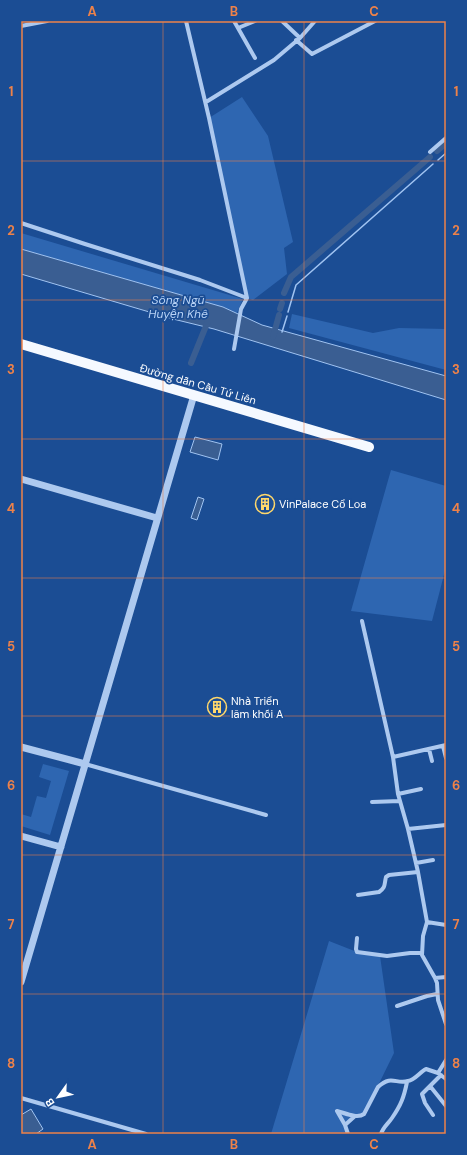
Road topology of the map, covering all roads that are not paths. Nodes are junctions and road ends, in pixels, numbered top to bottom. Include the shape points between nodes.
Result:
1 (47, 21) edge
2 (186, 21) edge
3 (234, 21) edge
4 (255, 21) edge
5 (282, 21) edge
6 (315, 21) edge
7 (375, 21) edge
8 (33, 22) edge
9 (21, 26) edge
10 (238, 28) junction
11 (298, 39) junction
12 (255, 58) dead end
13 (206, 102) junction
14 (446, 138) edge
15 (430, 152) dead end
16 (21, 223) edge
17 (247, 298) junction
18 (21, 344) edge
19 (234, 350) dead end
20 (194, 395) junction
21 (369, 447) dead end
22 (21, 479) edge
23 (157, 518) junction
24 (362, 621) dead end
25 (444, 745) edge
26 (21, 747) edge
27 (429, 749) junction
28 (393, 757) junction
29 (446, 758) edge
30 (432, 761) dead end
31 (85, 764) junction
32 (421, 790) dead end
33 (398, 794) junction
34 (400, 801) junction
35 (372, 802) dead end
36 (266, 815) dead end
37 (446, 825) edge
38 (408, 829) junction
39 (21, 836) edge
40 (60, 847) junction
41 (433, 860) dead end
42 (416, 863) junction
43 (418, 872) junction
44 (358, 895) dead end
45 (427, 922) junction
46 (446, 926) edge
47 (357, 938) dead end
48 (421, 953) junction
49 (446, 977) edge
50 (435, 978) junction
51 (21, 982) edge
52 (437, 994) junction
53 (398, 1006) dead end
54 (446, 1022) edge
55 (446, 1060) edge
56 (439, 1074) junction
57 (446, 1079) edge
58 (407, 1082) junction
59 (430, 1086) junction
60 (21, 1098) edge
61 (446, 1106) edge
62 (433, 1115) dead end
63 (355, 1116) junction
64 (345, 1125) junction
65 (146, 1134) edge
66 (348, 1134) edge
67 (381, 1134) edge

1 - 8 street
2 - 13 street
3 - 10 street
4 - 10 street
5 - 11 street
6 - 11 street
7 - 11 street via 312,54
8 - 9 street
10 - 12 street
11 - 13 street via 274,60
13 - 17 street
14 - 15 street
16 - 17 street via 200,280
17 - 19 street via 241,309
18 - 20 main road, Đường dẫn Cầu Tứ Liên
20 - 21 main road, Đường dẫn Cầu Tứ Liên
20 - 23 street
22 - 23 street
23 - 31 street
24 - 28 street
25 - 27 street
25 - 29 street
26 - 31 street
27 - 28 street
27 - 30 street
28 - 33 street
31 - 36 street
31 - 40 street
32 - 33 street
33 - 34 street
34 - 35 street
34 - 38 street
37 - 38 street
38 - 42 street
39 - 40 street
40 - 51 street
41 - 42 street
42 - 43 street
43 - 44 street via 389,875 379,892
43 - 45 street
45 - 46 street
45 - 48 street
47 - 48 street via 357,952 387,956
48 - 50 street
49 - 50 street
50 - 52 street
52 - 53 street
52 - 54 street
55 - 56 street
56 - 57 street
56 - 58 street via 426,1069
56 - 59 street
58 - 63 street via 392,1080 382,1084 364,1114
58 - 67 street via 403,1101
59 - 61 street
59 - 62 street via 422,1094
60 - 65 street
63 - 64 street
63 - 64 street via 337,1111
64 - 66 street

